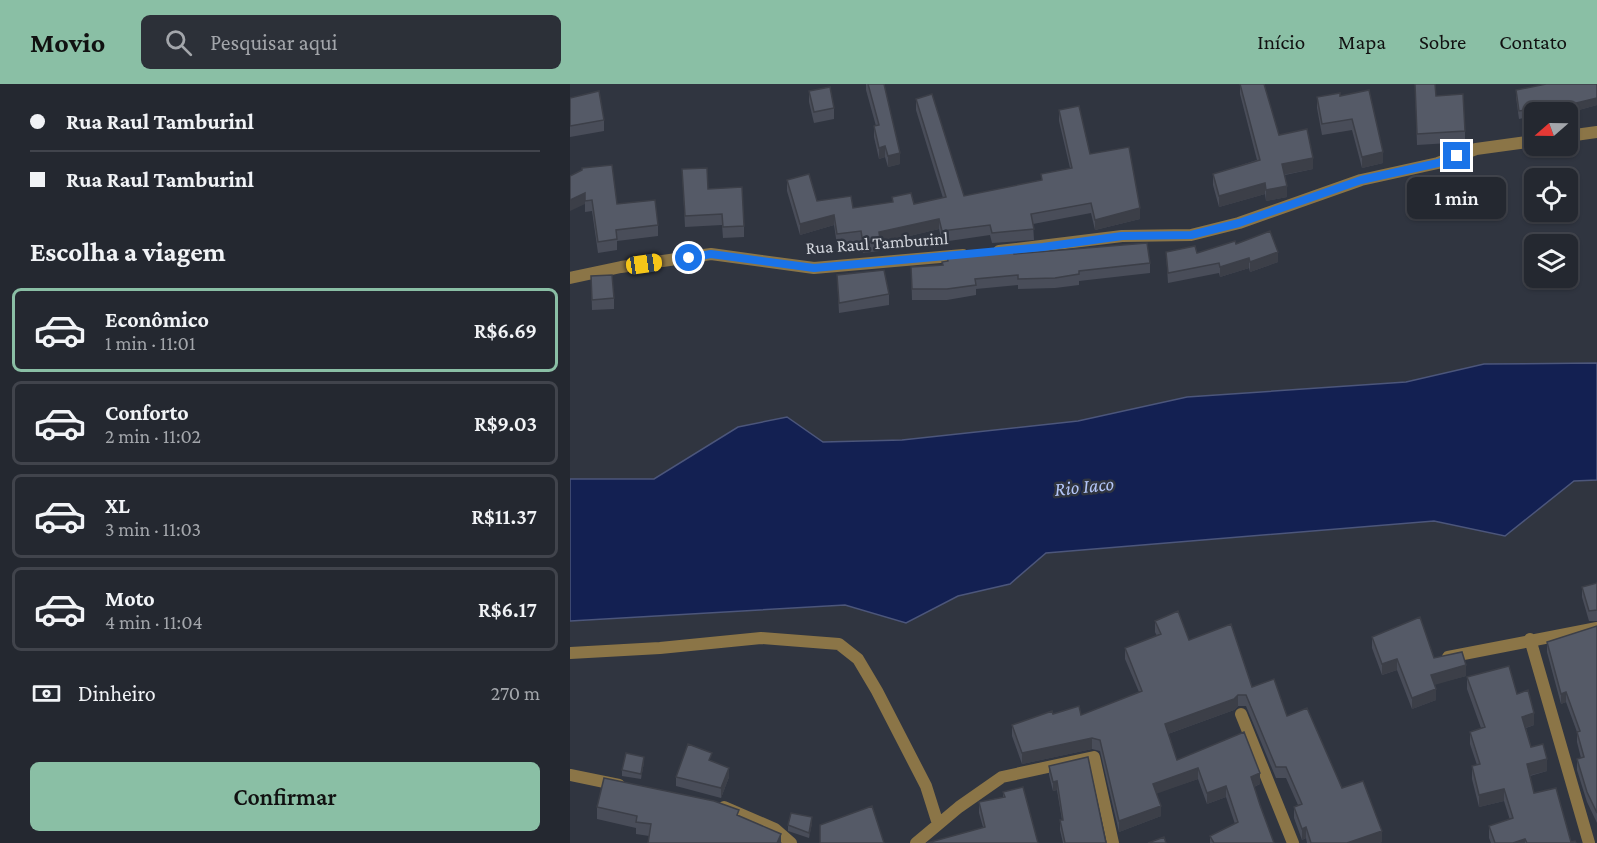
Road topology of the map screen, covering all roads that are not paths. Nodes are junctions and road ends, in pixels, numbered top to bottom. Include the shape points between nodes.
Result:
1 (1597, 132) edge
2 (1578, 135) edge
3 (1524, 142) edge
4 (570, 278) edge
5 (1597, 628) edge
6 (1530, 639) junction
7 (570, 653) edge
8 (1441, 659) edge
9 (1241, 714) dead end
10 (570, 775) edge
11 (627, 787) edge
12 (714, 805) edge
13 (938, 824) junction
14 (791, 843) edge
15 (916, 843) edge
16 (1113, 843) edge
17 (1293, 843) edge
18 (1588, 843) edge

1 - 2 street
3 - 4 street, Rua Raul Tamburinl via 1476,149 1438,163 1361,180 1239,223 1191,235 1122,236 814,268 711,254
5 - 6 street
6 - 8 street
6 - 18 street
7 - 13 street via 762,638 838,644 858,659 877,691 926,786
9 - 17 street
10 - 11 street
12 - 14 street via 733,809 775,829
13 - 15 street
13 - 16 street via 1002,777 1094,757

